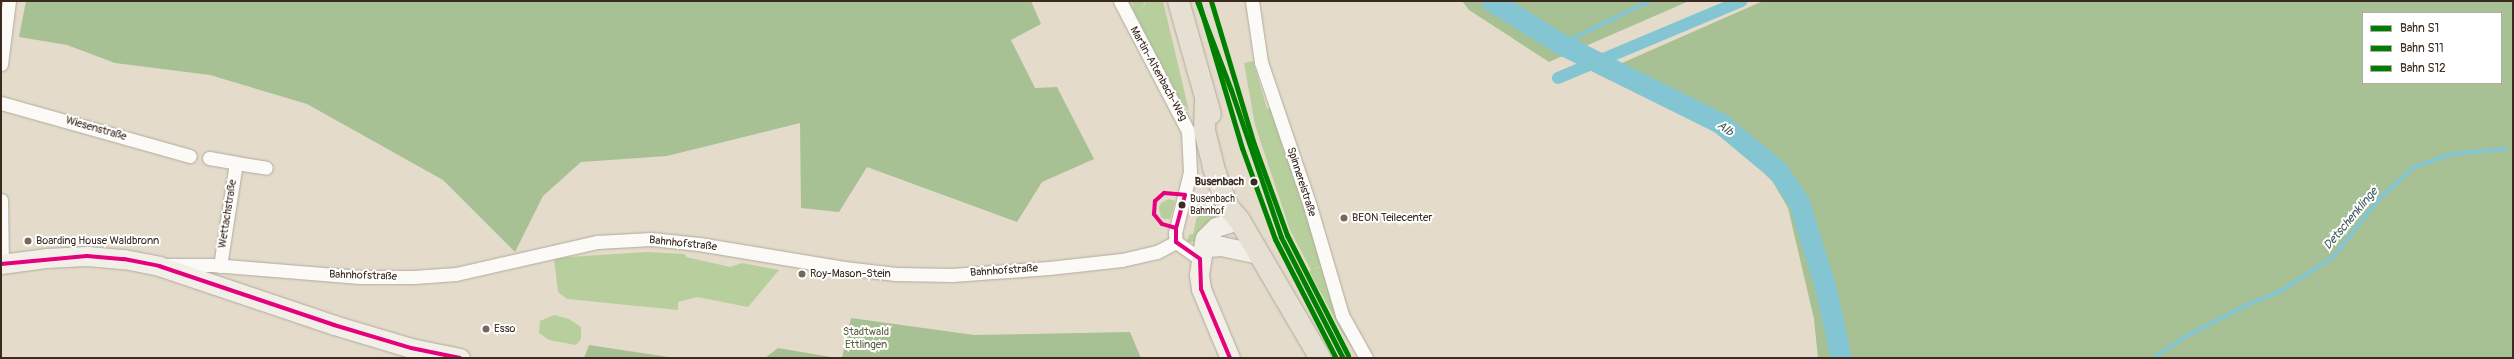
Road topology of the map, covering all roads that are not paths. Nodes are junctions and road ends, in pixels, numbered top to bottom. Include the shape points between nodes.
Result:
1 (9, 1) edge
2 (1120, 1) edge
3 (1178, 1) edge
4 (1252, 1) edge
5 (1, 64) edge
6 (1, 103) edge
7 (190, 156) dead end
8 (209, 158) dead end
9 (236, 163) junction
10 (266, 168) dead end
11 (1, 200) edge
12 (1239, 220) junction
13 (1176, 242) junction
14 (1204, 253) junction
15 (1258, 254) junction
16 (2, 264) edge
17 (159, 266) junction
18 (220, 266) junction
19 (460, 358) edge
20 (1230, 358) edge
21 (1320, 358) edge
22 (1366, 358) edge

1 - 5 street
2 - 13 street, Martin-Altenbach-Weg via 1188,131 1190,172 1175,233
3 - 12 main road via 1205,101 1204,130 1213,167 1227,206
4 - 22 street, Spinnereistraße via 1261,62 1310,206 1342,315
6 - 7 street, Wiesenstraße
8 - 9 street
9 - 10 street
9 - 18 street, Wettachstraße
11 - 16 street
12 - 14 main road via 1234,229
12 - 15 main road
13 - 14 street
13 - 18 street, Bahnhofstraße via 1157,252 1122,260 952,275 896,274 844,268 699,244 651,239 576,246 456,274 360,277
14 - 15 main road via 1221,246
14 - 20 main road via 1201,289
15 - 21 main road
16 - 17 main road via 87,256 124,259
17 - 18 street, Bahnhofstraße via 173,263
17 - 19 main road via 334,325 411,348

